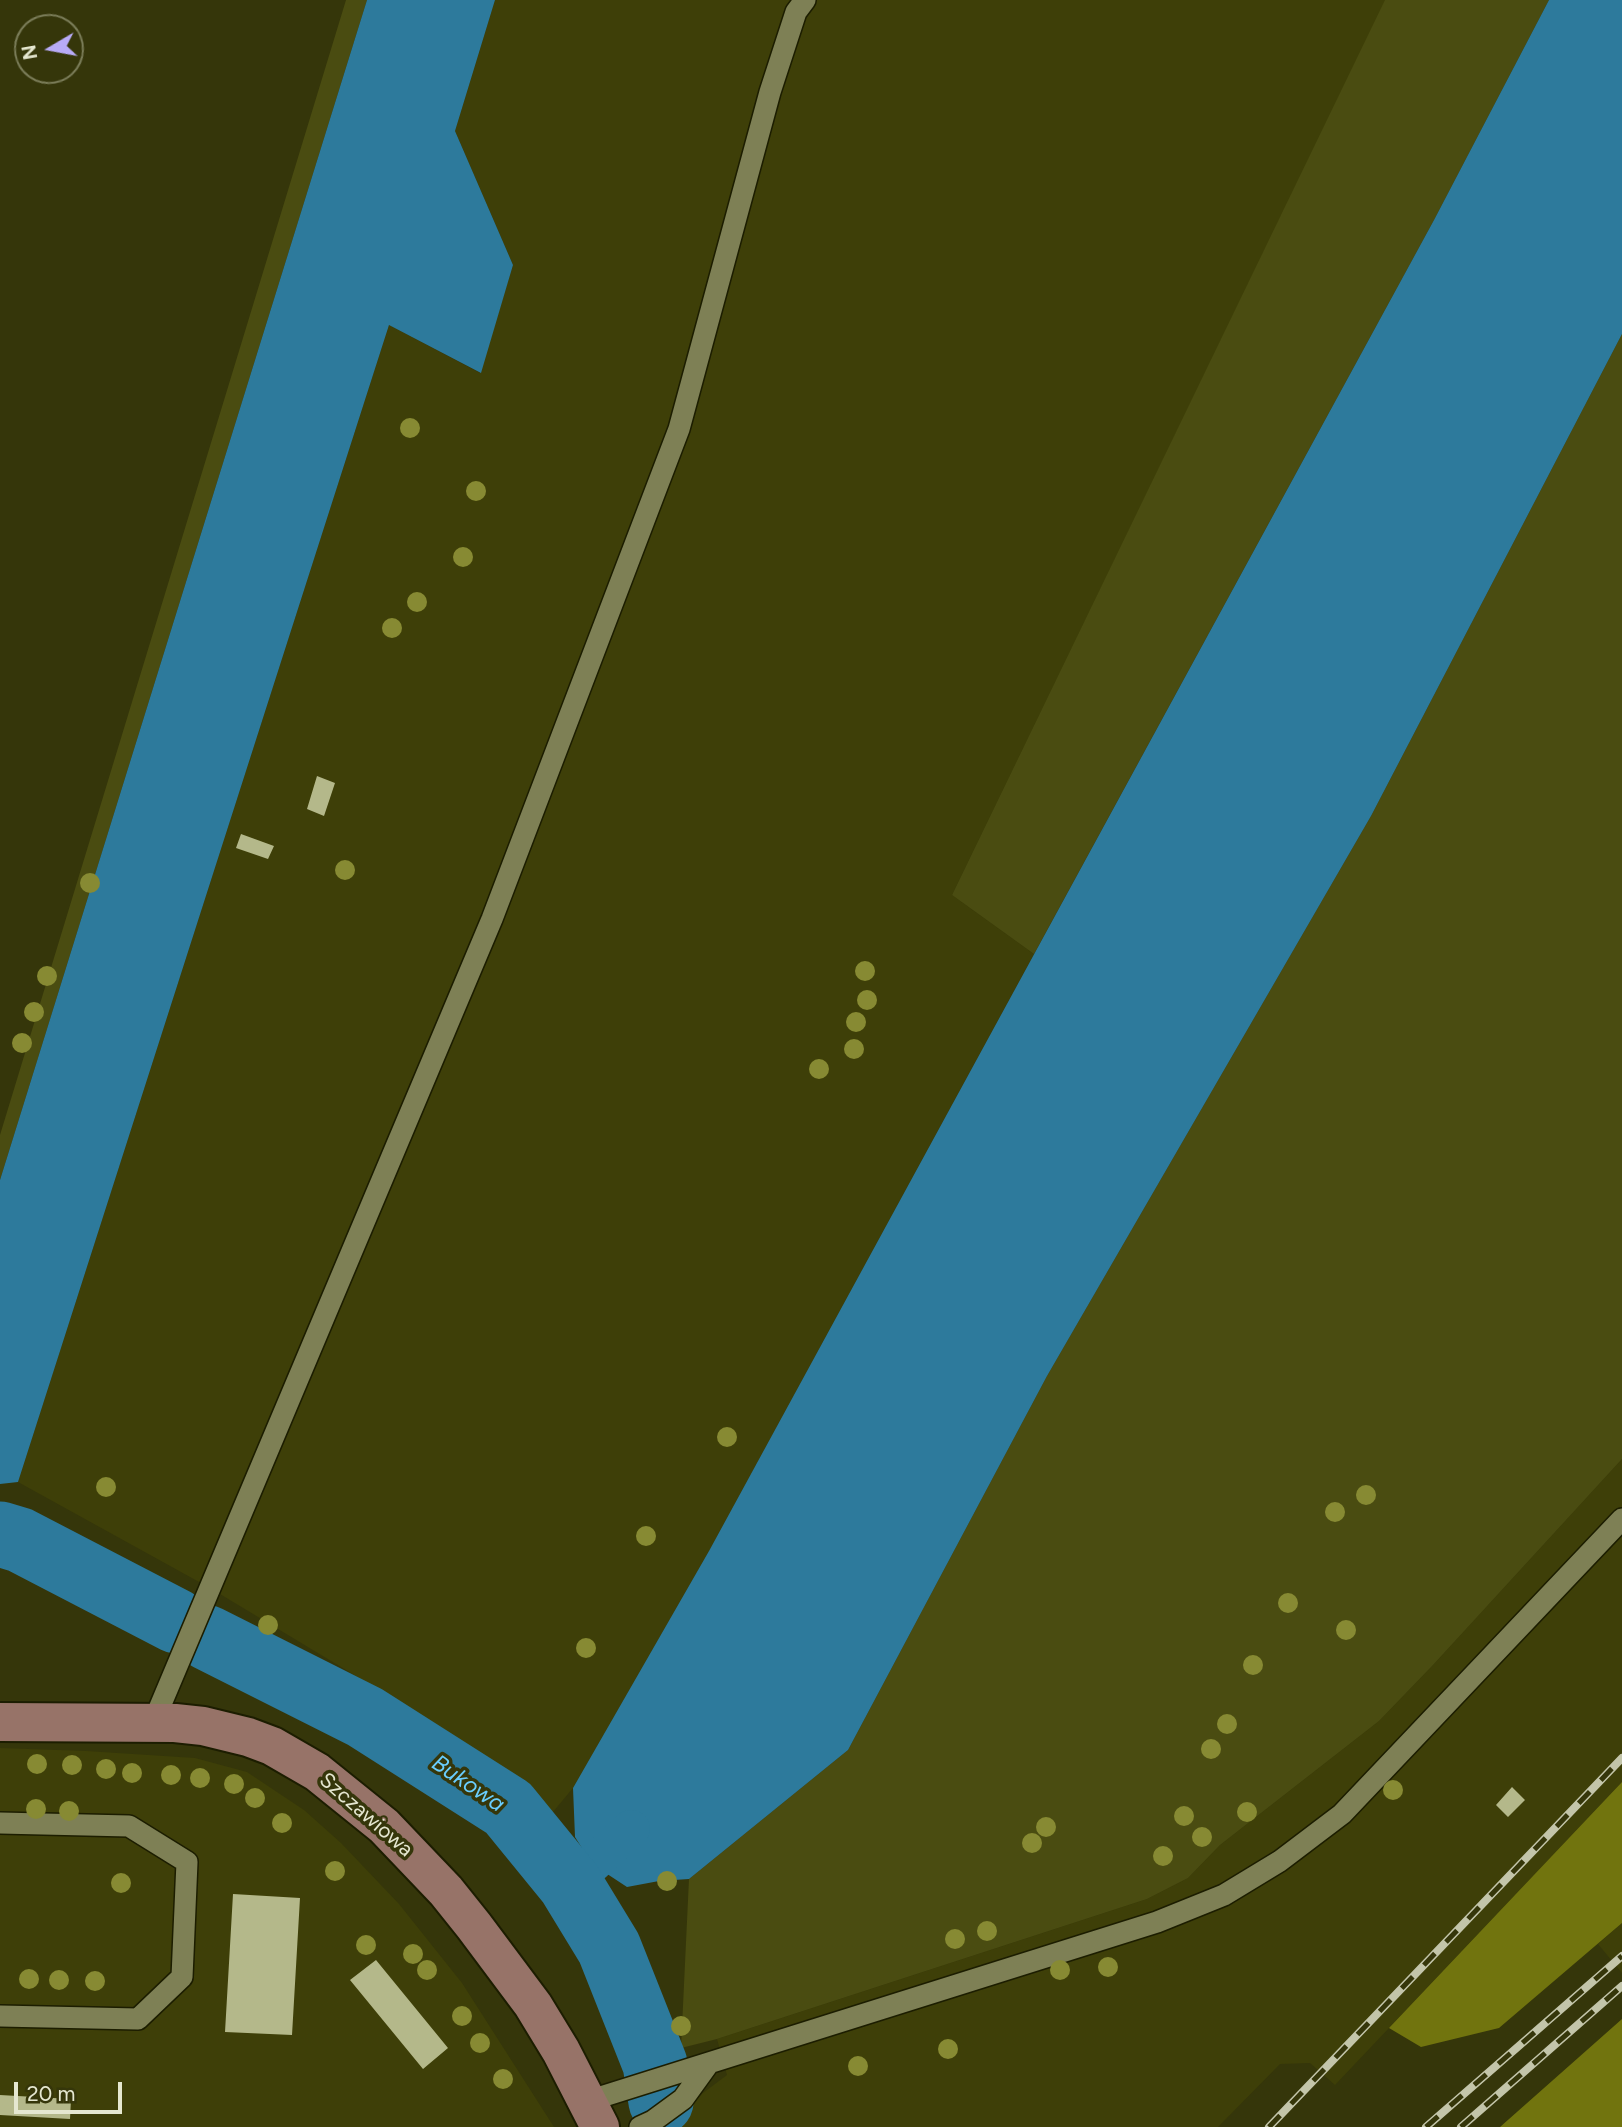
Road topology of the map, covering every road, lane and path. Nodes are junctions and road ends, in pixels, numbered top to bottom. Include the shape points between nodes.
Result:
1 (805, 0) edge
2 (1622, 1519) edge
3 (0, 1722) edge
4 (153, 1723) junction
5 (0, 1823) edge
6 (0, 2016) edge
7 (709, 2063) junction
8 (594, 2114) edge
9 (640, 2127) edge

1 - 4 lane via 796,12 770,92 679,429 492,919
2 - 7 lane via 1342,1814 1280,1861 1224,1895 1145,1926
3 - 4 street, Szczawiowa
4 - 8 street, Szczawiowa via 203,1726 272,1746 352,1798 418,1861 474,1926 533,2005
5 - 6 lane via 129,1826 187,1862 182,1977 138,2019
7 - 8 lane via 643,2084
7 - 9 lane via 682,2099

